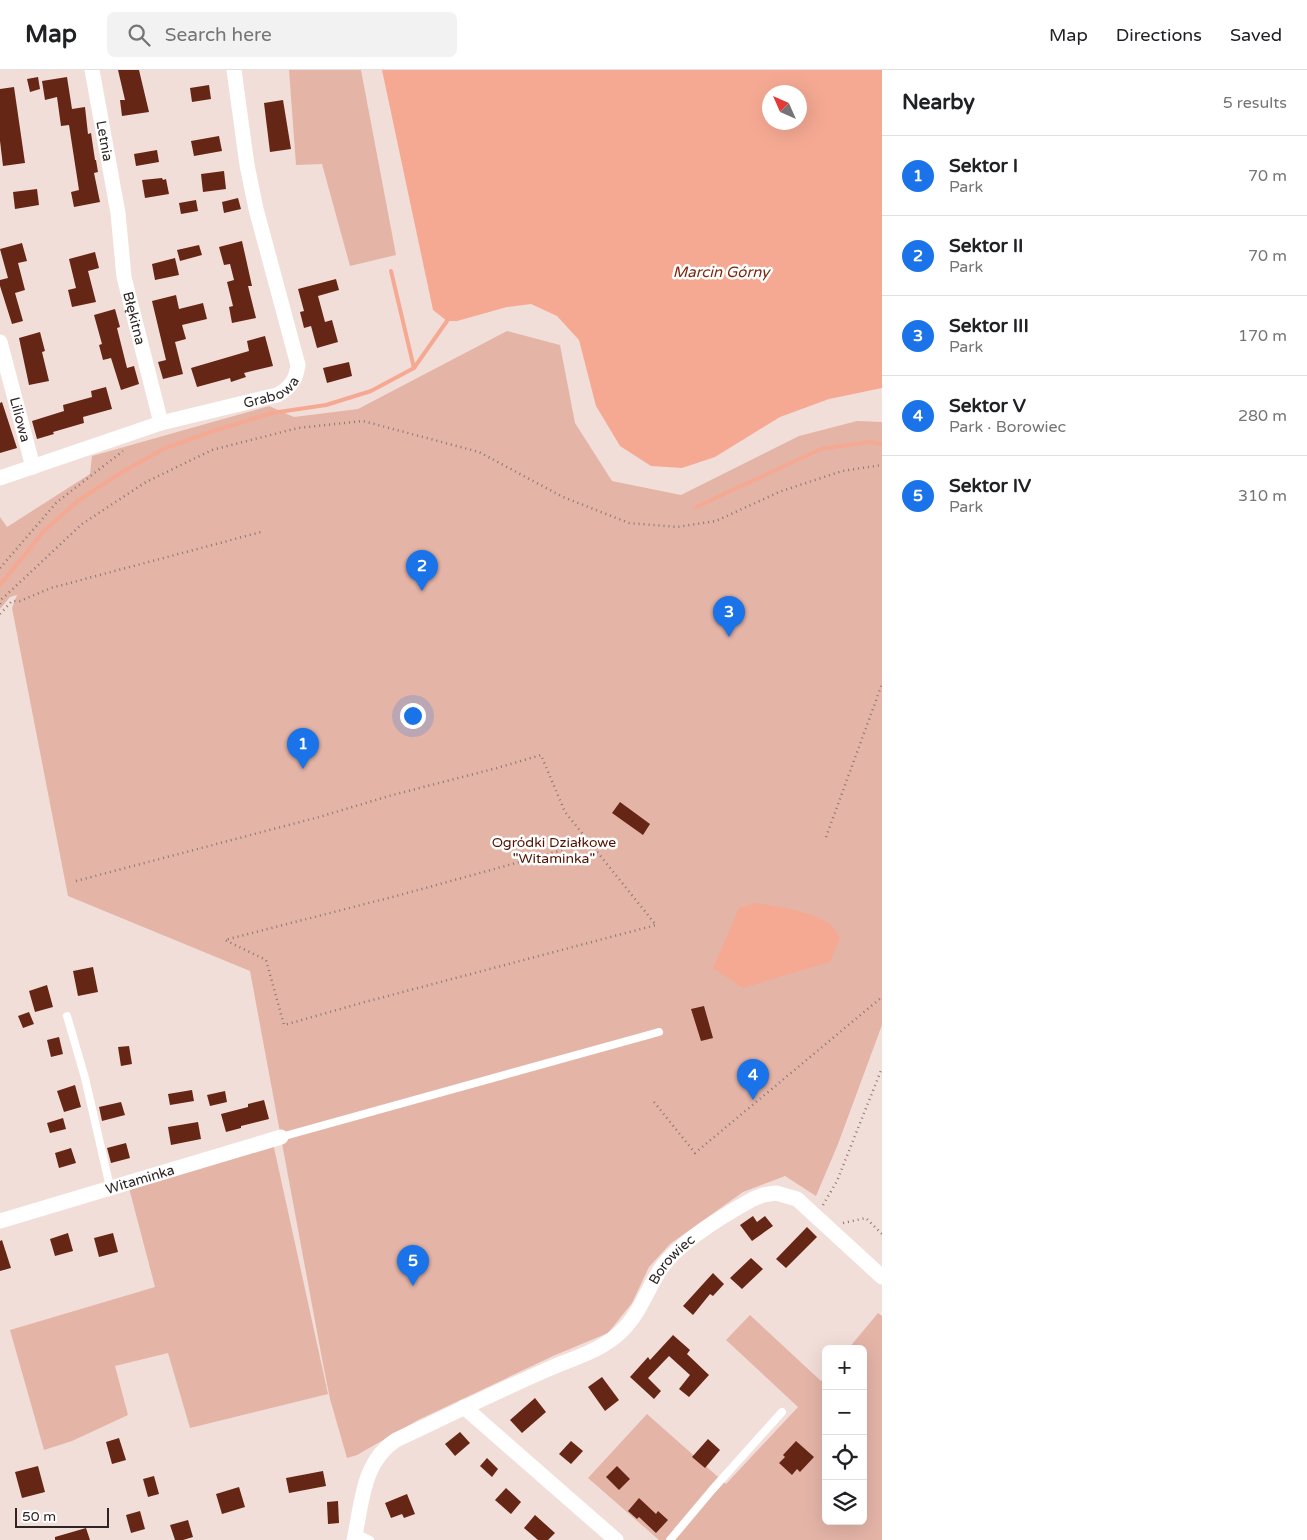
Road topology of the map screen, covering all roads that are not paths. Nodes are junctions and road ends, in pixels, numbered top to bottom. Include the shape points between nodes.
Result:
1 (92, 70) edge
2 (234, 70) edge
3 (118, 213) joint
4 (0, 342) edge
5 (160, 423) junction
6 (33, 467) junction
7 (0, 478) edge
8 (67, 1016) dead end
9 (659, 1032) dead end
10 (281, 1137) joint
11 (110, 1187) junction
12 (0, 1221) edge
13 (882, 1277) edge
14 (464, 1407) junction
15 (782, 1412) dead end
16 (355, 1536) edge
17 (370, 1540) edge
18 (616, 1540) edge
19 (670, 1540) edge

1 - 3 street, Letnia
2 - 5 street, Grabowa via 248,174 298,365 297,374 286,390 278,395
3 - 5 street, Błękitna via 124,277
4 - 6 street, Liliowa
5 - 6 street, Grabowa
6 - 7 street, Grabowa
8 - 11 lane
9 - 10 lane
10 - 11 street, Witaminka
11 - 12 street, Witaminka
13 - 14 street, Borowiec via 797,1199 770,1194 753,1199 674,1252 634,1318 614,1338
14 - 16 street, Borowiec via 396,1440 379,1455 367,1476
14 - 18 street
15 - 19 lane
16 - 17 lane

